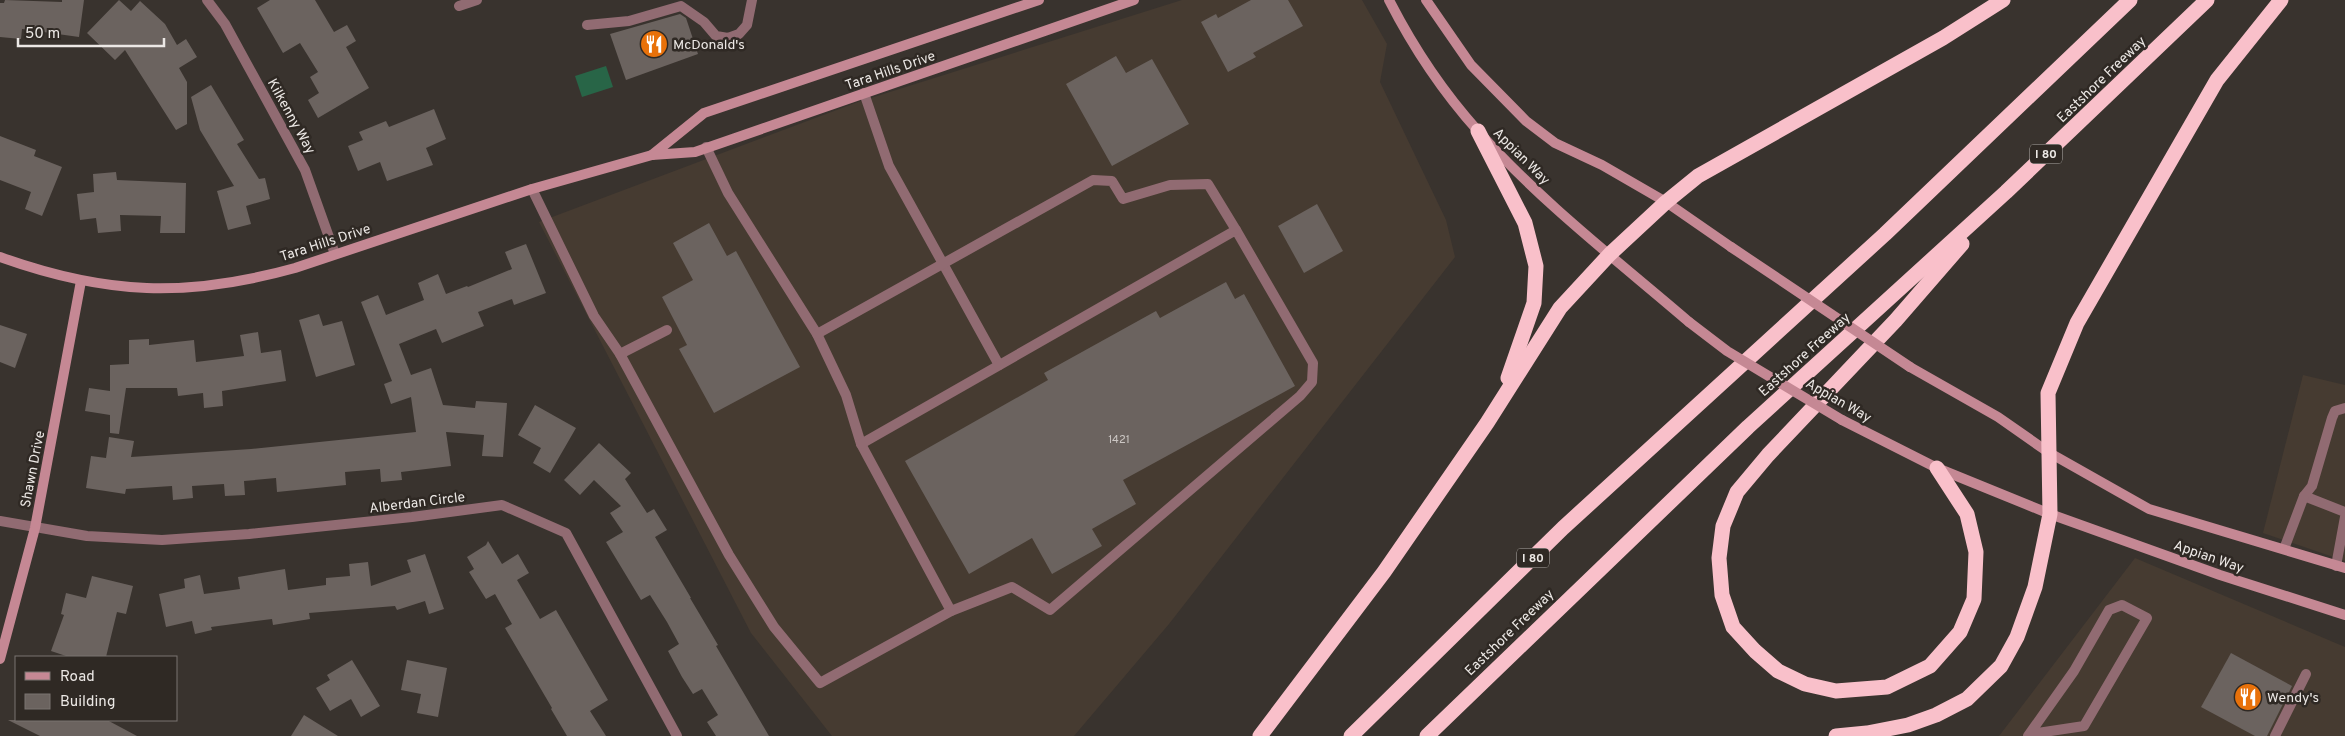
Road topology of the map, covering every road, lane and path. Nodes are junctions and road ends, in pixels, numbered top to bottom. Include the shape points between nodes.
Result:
1 (207, 0) edge
2 (478, 0) edge
3 (752, 0) edge
4 (1039, 0) edge
5 (1134, 0) edge
6 (1388, 0) edge
7 (1426, 0) edge
8 (2002, 0) edge
9 (2130, 0) edge
10 (2207, 0) edge
11 (2281, 0) edge
12 (459, 6) dead end
13 (587, 25) dead end
14 (864, 93) junction
15 (1478, 131) junction
16 (706, 147) junction
17 (652, 155) junction
18 (532, 189) junction
19 (2006, 192) junction
20 (1666, 202) junction
21 (1236, 230) junction
22 (335, 254) junction
23 (1610, 254) junction
24 (0, 257) edge
25 (942, 264) junction
26 (81, 281) junction
27 (667, 330) dead end
28 (817, 334) junction
29 (620, 354) junction
30 (1000, 365) junction
31 (2345, 408) edge
32 (1486, 424) junction
33 (861, 444) junction
34 (2048, 452) junction
35 (1937, 468) junction
36 (2304, 496) junction
37 (2345, 512) edge
38 (2050, 514) junction
39 (2345, 517) edge
40 (0, 521) edge
41 (35, 528) junction
42 (2284, 549) junction
43 (2340, 567) edge
44 (951, 610) junction
45 (2345, 615) edge
46 (0, 659) edge
47 (2306, 674) dead end
48 (2030, 735) edge
49 (677, 736) edge
50 (1260, 736) edge
51 (1351, 736) edge
52 (1427, 736) edge
53 (1836, 736) edge
54 (2275, 736) edge

1 - 22 street, Kilkenny Way via 226,24 305,170
2 - 12 street
3 - 13 street via 747,25 739,34 728,38 716,36 704,22 681,6 630,21
4 - 17 main road, Tara Hills Drive via 704,113
5 - 14 main road, Tara Hills Drive
6 - 15 main road, Appian Way via 1434,76
7 - 20 main road, Appian Way via 1471,64 1526,121 1555,143 1602,165
8 - 20 highway via 1943,38 1698,176
9 - 51 highway, I 80 via 1878,240 1564,528
10 - 19 highway, Eastshore Freeway / I 80
11 - 34 highway via 2217,80 2077,323 2048,393
14 - 16 main road, Tara Hills Drive
14 - 25 street via 889,166
15 - 23 main road, Appian Way via 1534,188
15 - 32 highway via 1525,223 1536,266 1534,304 1512,368
16 - 17 main road, Tara Hills Drive via 695,152
16 - 28 street via 728,192
17 - 18 main road, Tara Hills Drive
18 - 22 main road, Tara Hills Drive
18 - 29 street via 594,316
19 - 35 highway via 1896,320 1737,492 1723,526 1718,558 1722,595 1733,627 1778,671 1805,684 1836,691 1887,686 1930,666 1960,632 1974,599 1976,552 1967,514
19 - 52 highway, Eastshore Freeway / I 80 via 1748,427
20 - 23 highway
20 - 34 main road, Appian Way, bridge via 1910,367 1998,417
21 - 25 street via 1208,184 1170,185 1123,199 1112,181 1093,180
21 - 30 street
21 - 44 street via 1313,363 1312,382 1300,396 1050,610 1012,587
22 - 26 main road, Tara Hills Drive via 255,279 209,287 152,290
23 - 32 highway via 1560,308
23 - 35 main road, Appian Way, bridge via 1727,351 1842,420
24 - 26 main road, Tara Hills Drive
25 - 28 street
25 - 30 street
26 - 41 main road, Shawn Drive
27 - 29 street
28 - 33 street via 846,395
29 - 44 street via 729,555 774,627 820,683
30 - 33 street
31 - 36 street via 2335,411 2312,486
32 - 50 highway via 1384,572
33 - 44 street
34 - 38 highway
34 - 42 main road, Appian Way via 2149,509
35 - 38 main road, Appian Way
36 - 37 street
36 - 42 street
38 - 45 main road, Appian Way via 2220,575
38 - 53 highway via 2035,587 2017,637 2001,666 1967,699 1936,715 1908,725
39 - 43 street
40 - 41 street, Alberdan Circle
41 - 46 main road, Shawn Drive
41 - 49 street, Alberdan Circle via 87,536 162,540 249,534 502,505 566,533
42 - 43 main road, Appian Way
47 - 54 street
48 - 48 street via 2074,671 2109,610 2122,605 2147,618 2084,726

